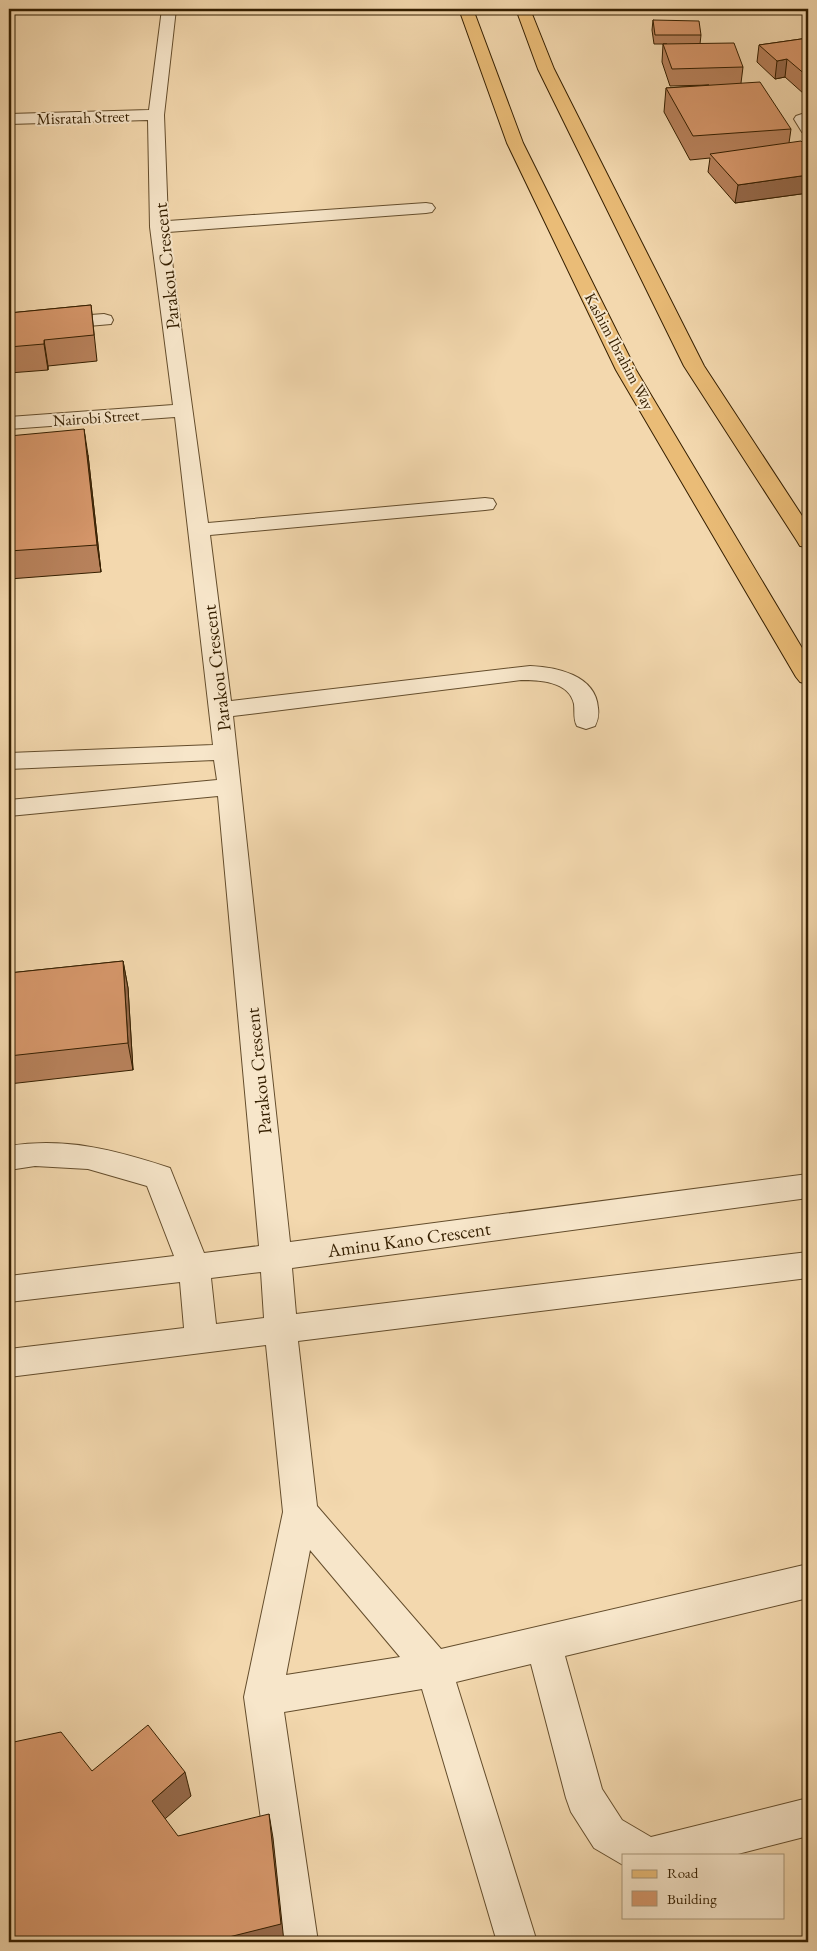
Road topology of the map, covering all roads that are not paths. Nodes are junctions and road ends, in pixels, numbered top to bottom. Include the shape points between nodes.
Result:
1 (169, 9) edge
2 (466, 9) edge
3 (523, 9) edge
4 (156, 115) junction
5 (9, 119) edge
6 (426, 208) dead end
7 (159, 227) junction
8 (104, 320) dead end
9 (9, 327) edge
10 (184, 410) junction
11 (9, 423) edge
12 (485, 504) dead end
13 (199, 530) junction
14 (808, 541) edge
15 (808, 677) edge
16 (220, 710) junction
17 (586, 721) dead end
18 (226, 752) junction
19 (9, 761) edge
20 (230, 787) junction
21 (9, 808) edge
22 (9, 1158) edge
23 (808, 1186) edge
24 (276, 1257) junction
25 (808, 1264) edge
26 (194, 1267) junction
27 (9, 1289) edge
28 (281, 1329) junction
29 (201, 1340) junction
30 (9, 1362) edge
31 (300, 1512) junction
32 (808, 1581) edge
33 (543, 1642) junction
34 (434, 1669) junction
35 (262, 1697) junction
36 (808, 1817) edge
37 (642, 1854) edge
38 (659, 1854) edge
39 (298, 1942) edge
40 (517, 1942) edge

1 - 4 street, Parakou Crescent
2 - 15 main road, Kashim Ibrahim Way via 516,143 626,370
3 - 14 main road via 546,68 694,366
4 - 5 street, Misratah Street
4 - 7 street, Parakou Crescent
6 - 7 street
7 - 10 street, Parakou Crescent
8 - 9 street
10 - 11 street, Nairobi Street
10 - 13 street, Parakou Crescent
12 - 13 street
13 - 16 street, Parakou Crescent
16 - 17 street via 543,672 562,678 579,690 585,703
16 - 18 street, Parakou Crescent
18 - 19 street
18 - 20 street, Parakou Crescent
20 - 21 street
20 - 24 street, Parakou Crescent
22 - 26 street via 35,1154 88,1157 159,1177
23 - 24 street, Aminu Kano Crescent
24 - 26 street, Aminu Kano Crescent
24 - 28 street, Parakou Crescent
25 - 28 street
26 - 27 street, Aminu Kano Crescent
26 - 29 street
28 - 29 street
28 - 31 street, Parakou Crescent
29 - 30 street
31 - 34 street
31 - 35 street, Parakou Crescent
32 - 33 street
33 - 34 street
33 - 37 street via 585,1798 608,1834
34 - 35 street
34 - 40 street
35 - 39 street, Parakou Crescent
36 - 38 street

